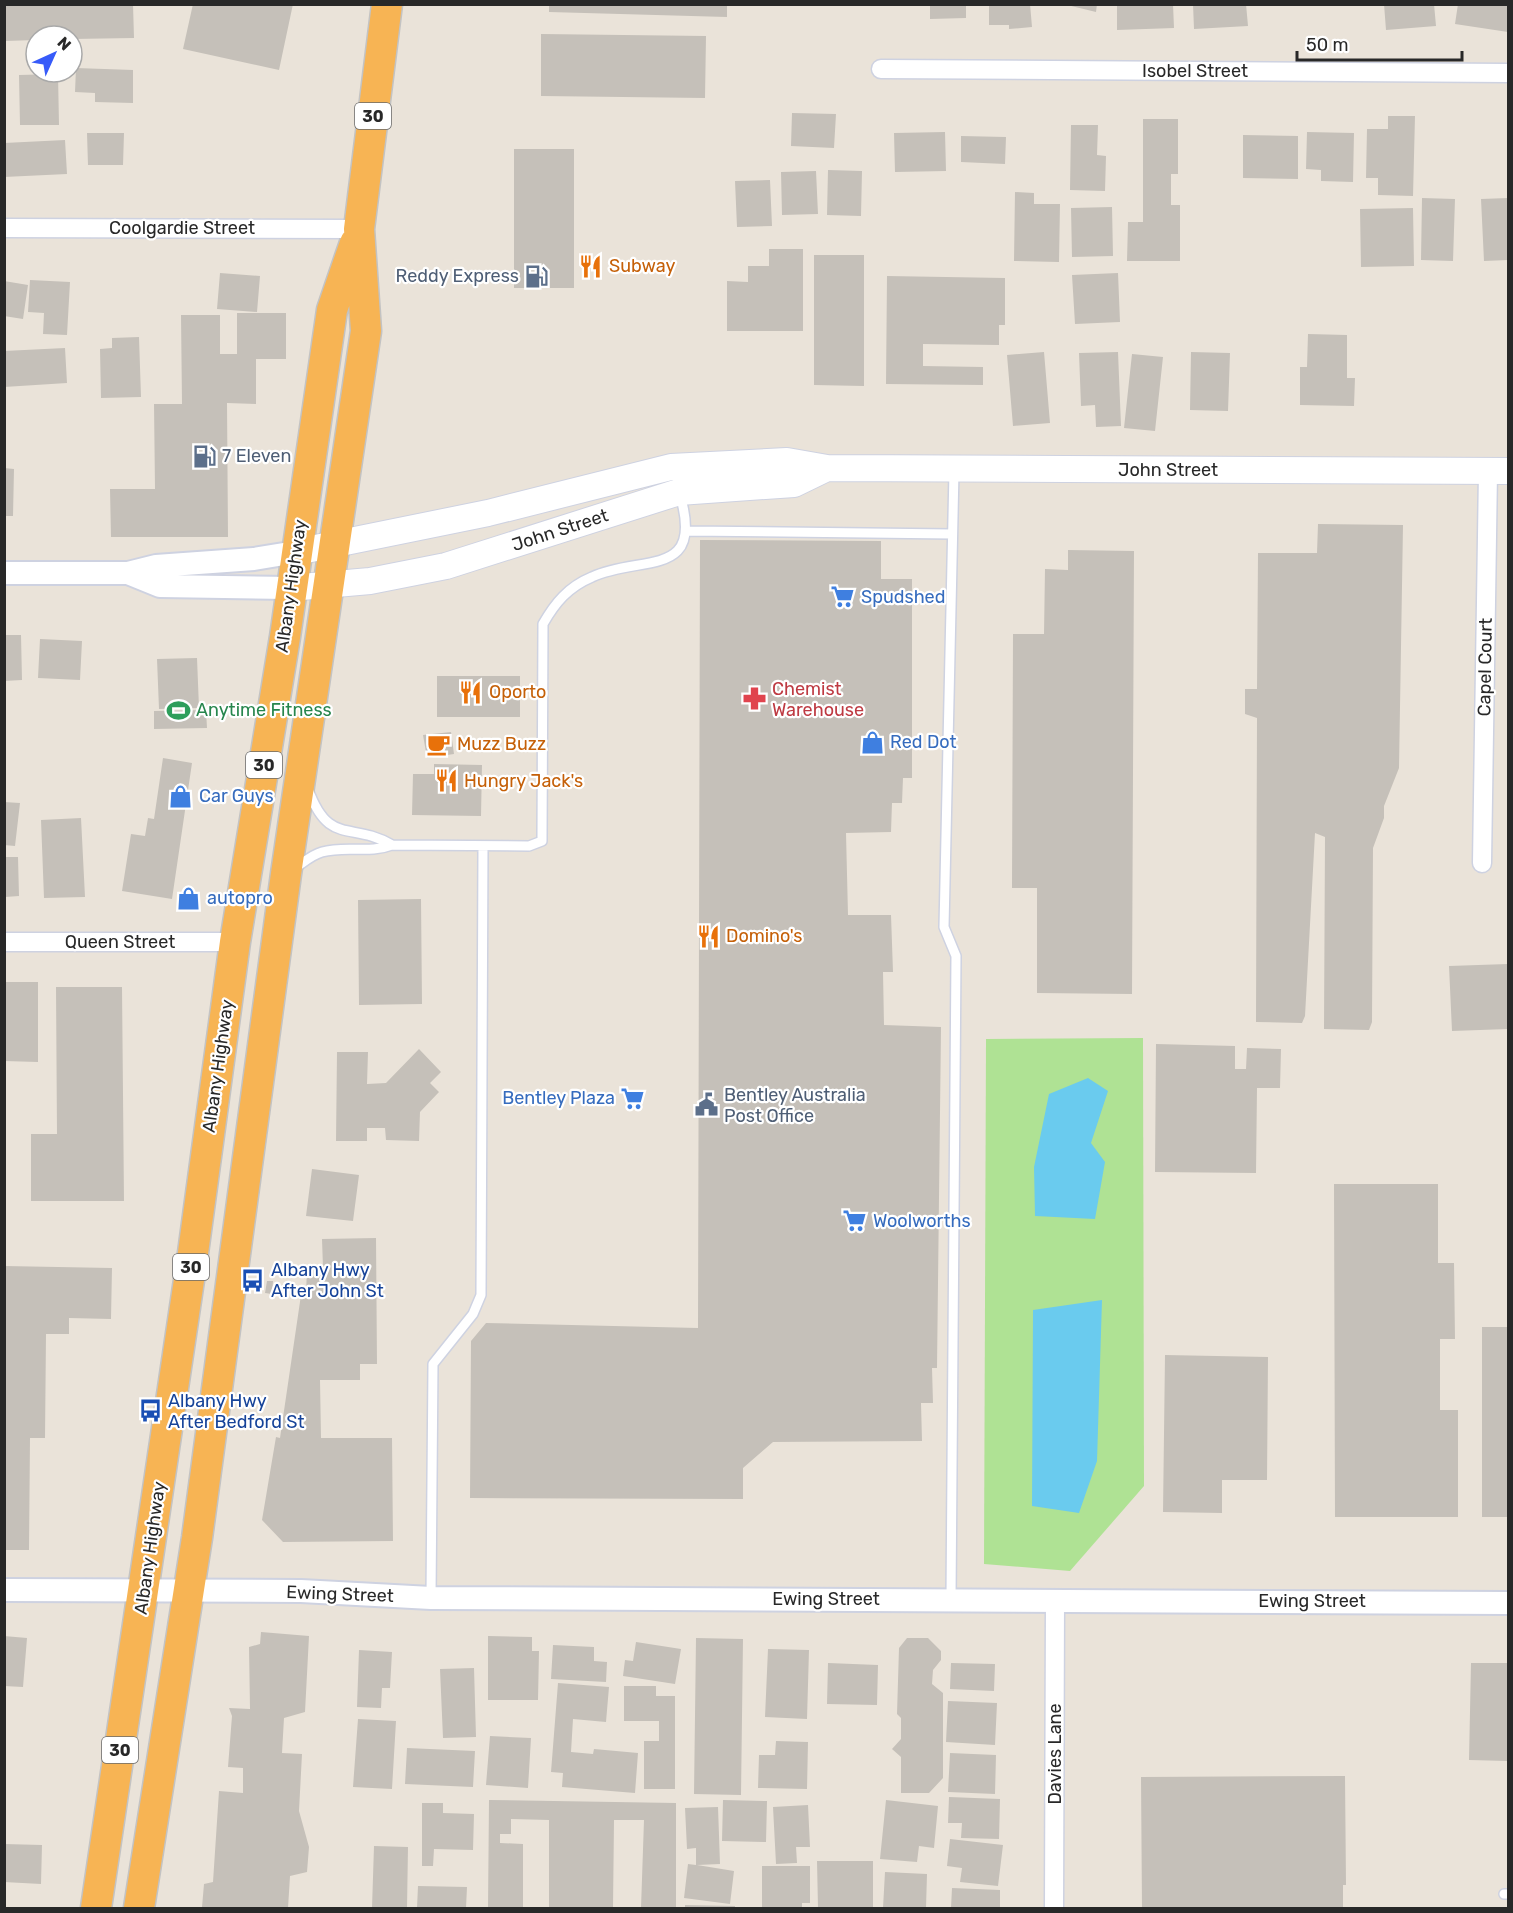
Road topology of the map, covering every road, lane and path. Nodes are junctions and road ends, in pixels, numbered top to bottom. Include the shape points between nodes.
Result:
1 (387, 4) edge
2 (881, 69) dead end
3 (1509, 73) edge
4 (4, 228) edge
5 (359, 229) junction
6 (954, 469) junction
7 (1498, 471) edge
8 (675, 480) junction
9 (687, 531) junction
10 (952, 534) junction
11 (335, 545) junction
12 (296, 552) junction
13 (4, 573) edge
14 (128, 573) junction
15 (329, 586) junction
16 (290, 588) junction
17 (302, 772) junction
18 (392, 845) junction
19 (483, 848) junction
20 (1482, 863) dead end
21 (286, 874) junction
22 (4, 942) edge
23 (235, 942) junction
24 (4, 1590) edge
25 (143, 1590) junction
26 (189, 1591) junction
27 (431, 1598) junction
28 (951, 1599) junction
29 (1055, 1599) junction
30 (1509, 1603) edge
31 (96, 1908) edge
32 (139, 1908) edge
33 (1054, 1908) edge

1 - 5 highway, Albany Highway / 30
2 - 3 street, Isobel Street
4 - 5 street, Coolgardie Street
5 - 11 highway, Albany Highway / 30 via 366,331
5 - 12 highway, Albany Highway / 30 via 332,310
6 - 7 main road, John Street
6 - 8 main road, John Street via 827,468 787,461
6 - 10 lane
7 - 20 street, Capel Court
8 - 9 lane
8 - 11 main road, John Street
8 - 15 main road, John Street via 446,566
9 - 10 lane
9 - 19 lane via 680,550 666,559 592,576 557,600 543,624 542,841 529,846
10 - 28 lane via 944,927 956,956
11 - 12 main road, John Street
11 - 15 highway, Albany Highway / 30
12 - 14 street via 156,566
12 - 16 highway, Albany Highway / 30
13 - 14 street
14 - 16 street via 160,586
15 - 16 main road, John Street
15 - 17 highway, Albany Highway / 30
16 - 23 highway, Albany Highway / 30
17 - 18 lane via 313,803 327,822 337,830 375,835
17 - 21 highway, Albany Highway / 30
18 - 19 lane
18 - 21 lane via 378,850 322,852
19 - 27 lane via 481,1295 473,1314 433,1364
21 - 26 highway, Albany Highway / 30
22 - 23 street, Queen Street
23 - 25 highway, Albany Highway / 30
24 - 25 street, Ewing Street
25 - 26 street, Ewing Street
25 - 31 highway, Albany Highway / 30
26 - 27 street, Ewing Street via 301,1591
26 - 32 highway, Albany Highway / 30
27 - 28 street, Ewing Street
28 - 29 street, Ewing Street
29 - 30 street, Ewing Street
29 - 33 street, Davies Lane

